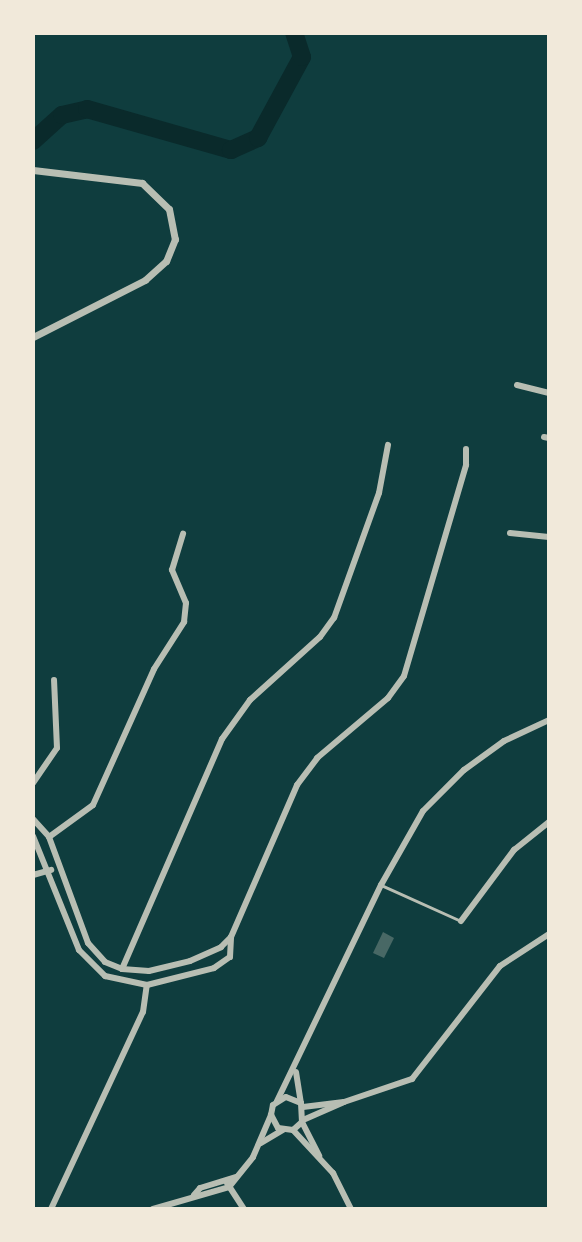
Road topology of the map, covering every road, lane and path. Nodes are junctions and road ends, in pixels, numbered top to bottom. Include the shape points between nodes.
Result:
1 (37, 170) edge
2 (33, 337) edge
3 (517, 385) dead end
4 (549, 393) edge
5 (388, 445) dead end
6 (466, 449) dead end
7 (510, 533) dead end
8 (183, 534) dead end
9 (549, 537) edge
10 (54, 680) dead end
11 (549, 720) edge
12 (33, 783) edge
13 (33, 819) edge
14 (549, 822) edge
15 (33, 836) edge
16 (49, 837) junction
17 (59, 867) junction
18 (49, 870) junction
19 (33, 875) edge
20 (381, 885) junction
21 (461, 921) joint
22 (549, 934) edge
23 (232, 937) junction
24 (122, 970) junction
25 (147, 985) junction
26 (295, 1070) junction
27 (277, 1101) junction
28 (344, 1102) junction
29 (302, 1105) junction
30 (271, 1115) junction
31 (303, 1121) junction
32 (283, 1130) junction
33 (293, 1130) junction
34 (259, 1144) junction
35 (319, 1156) junction
36 (237, 1177) junction
37 (225, 1178) junction
38 (229, 1187) junction
39 (194, 1195) junction
40 (51, 1209) edge
41 (153, 1209) edge
42 (244, 1209) edge
43 (351, 1209) edge

1 - 2 street via 142,183 169,209 174,239 166,261 145,280
3 - 4 street
5 - 24 street via 379,494 334,618 320,637 250,700 222,739
6 - 23 street via 462,478 404,676 388,698 317,758 297,785
7 - 9 street
8 - 16 street via 172,570 186,603 184,622 154,669 93,805
10 - 12 street via 57,748
11 - 20 street via 505,741 464,770 423,811
13 - 16 street
14 - 21 street via 514,850
15 - 18 street
16 - 17 street
17 - 18 street
17 - 24 street via 88,943 97,956
18 - 19 street
18 - 25 street via 79,950 89,964 121,983
20 - 21 lane
20 - 26 street
22 - 28 street via 500,967 412,1079
23 - 24 street via 213,953 181,964 149,971
23 - 25 street via 230,957 221,965
25 - 40 street via 143,1012
26 - 27 street
26 - 29 street
27 - 29 street via 286,1097
27 - 30 street
28 - 29 street
28 - 31 street
29 - 31 street
30 - 32 street
30 - 34 street
31 - 33 street
31 - 35 street
32 - 33 street
32 - 34 street
33 - 35 street
34 - 36 street
35 - 43 street
36 - 37 street
36 - 38 street
37 - 38 street
37 - 39 street
38 - 39 street
38 - 42 street
39 - 41 street

